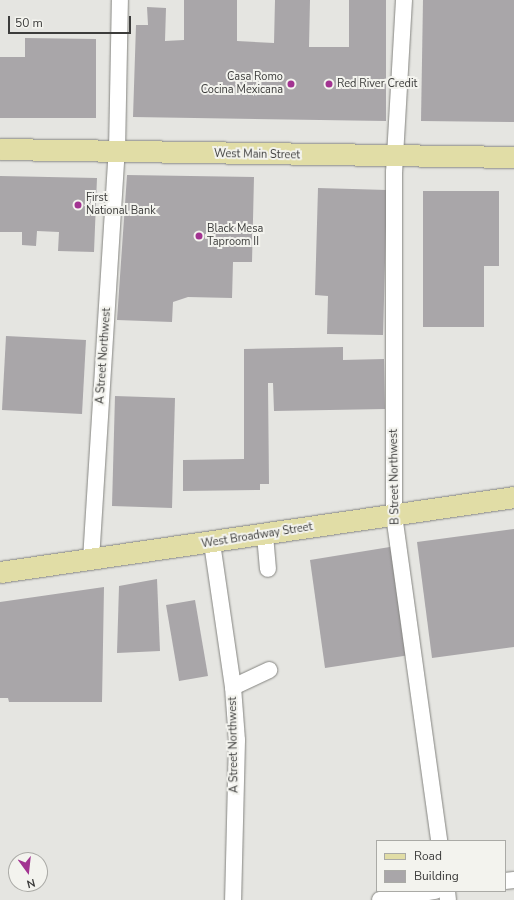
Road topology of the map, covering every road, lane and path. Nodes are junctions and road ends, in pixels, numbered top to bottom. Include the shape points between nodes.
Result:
1 (120, 0) edge
2 (404, 0) edge
3 (0, 149) edge
4 (117, 151) junction
5 (514, 157) edge
6 (397, 158) junction
7 (514, 496) edge
8 (394, 515) junction
9 (265, 535) junction
10 (212, 543) junction
11 (91, 560) junction
12 (268, 569) dead end
13 (0, 572) edge
14 (269, 670) dead end
15 (233, 687) junction
16 (440, 840) edge
17 (429, 892) edge
18 (233, 900) edge
19 (380, 900) edge

1 - 4 street, A Street Northwest
2 - 6 street, B Street Northwest
3 - 4 main road, West Main Street
4 - 6 main road, West Main Street
4 - 11 street, A Street Northwest
5 - 6 main road, West Main Street
6 - 8 street, B Street Northwest via 394,172
7 - 8 main road, West Broadway Street
8 - 9 main road, West Broadway Street
8 - 16 street, B Street Northwest
9 - 10 main road, West Broadway Street
9 - 12 street
10 - 11 main road, West Broadway Street
10 - 15 street, A Street Northwest
11 - 13 main road, West Broadway Street
14 - 15 street
15 - 18 street, A Street Northwest via 237,740
17 - 19 street

